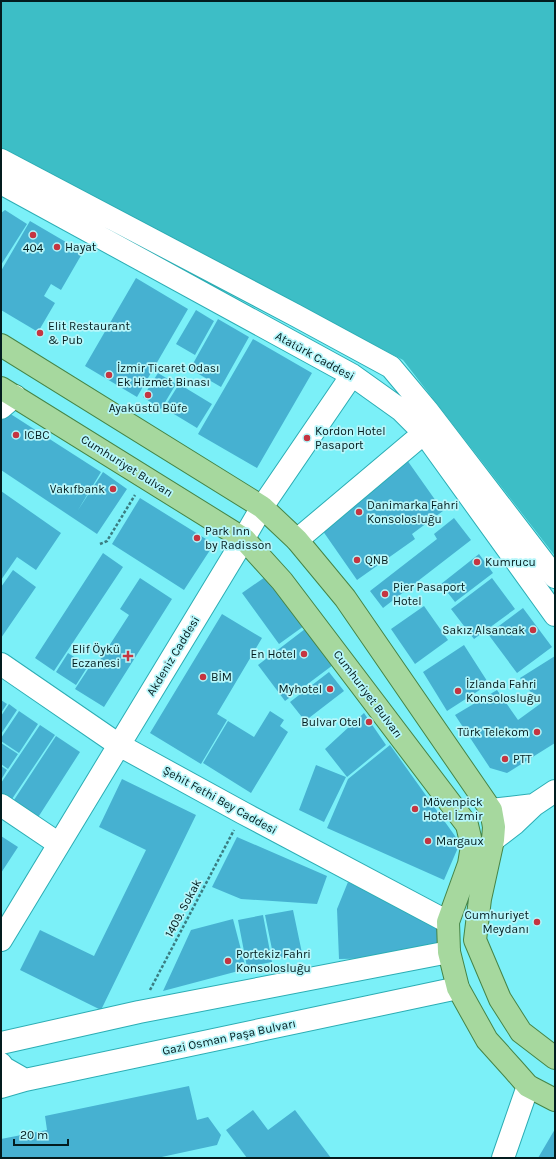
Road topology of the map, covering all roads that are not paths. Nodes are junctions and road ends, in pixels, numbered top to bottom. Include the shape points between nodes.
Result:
1 (1, 160) edge
2 (1, 183) edge
3 (1, 345) edge
4 (352, 375) junction
5 (6, 397) edge
6 (424, 433) junction
7 (262, 507) junction
8 (244, 539) junction
9 (296, 540) junction
10 (555, 577) edge
11 (555, 615) edge
12 (1, 664) edge
13 (120, 745) junction
14 (555, 791) edge
15 (1, 805) edge
16 (534, 805) junction
17 (491, 810) junction
18 (467, 825) junction
19 (493, 840) junction
20 (59, 844) junction
21 (448, 922) junction
22 (1, 940) edge
23 (449, 952) junction
24 (458, 988) junction
25 (1, 1043) edge
26 (555, 1058) edge
27 (1, 1064) edge
28 (25, 1080) junction
29 (528, 1086) junction
30 (1, 1087) edge
31 (555, 1100) edge
32 (503, 1158) edge

1 - 10 street via 391,366
2 - 4 street, Atatürk Caddesi
3 - 7 main road
4 - 6 street, Atatürk Caddesi via 401,410
4 - 7 street, Akdeniz Caddesi
5 - 8 main road, Cumhuriyet Bulvarı
6 - 9 street
6 - 11 street, Atatürk Caddesi
7 - 8 street, Akdeniz Caddesi
7 - 9 main road
8 - 13 street, Akdeniz Caddesi
8 - 18 main road, Cumhuriyet Bulvarı via 282,581
9 - 17 main road via 345,598
12 - 13 street, Şehit Fethi Bey Caddesi
13 - 20 street, Akdeniz Caddesi
13 - 21 street, Şehit Fethi Bey Caddesi
14 - 16 street
15 - 20 street
16 - 17 street
16 - 19 street
17 - 18 main road
17 - 19 main road
18 - 21 main road, Cumhuriyet Bulvarı via 472,846 469,864
19 - 26 main road via 480,899 475,940 500,998 520,1032
20 - 22 street, Akdeniz Caddesi
21 - 23 main road, Cumhuriyet Bulvarı
23 - 24 main road, Cumhuriyet Bulvarı
23 - 25 street via 139,1012
24 - 28 street, Gazi Osman Paşa Bulvarı
24 - 29 main road, Cumhuriyet Bulvarı via 486,1040
27 - 28 street
28 - 30 street, Gazi Osman Paşa Bulvarı
29 - 31 main road, Cumhuriyet Bulvarı
29 - 32 street

